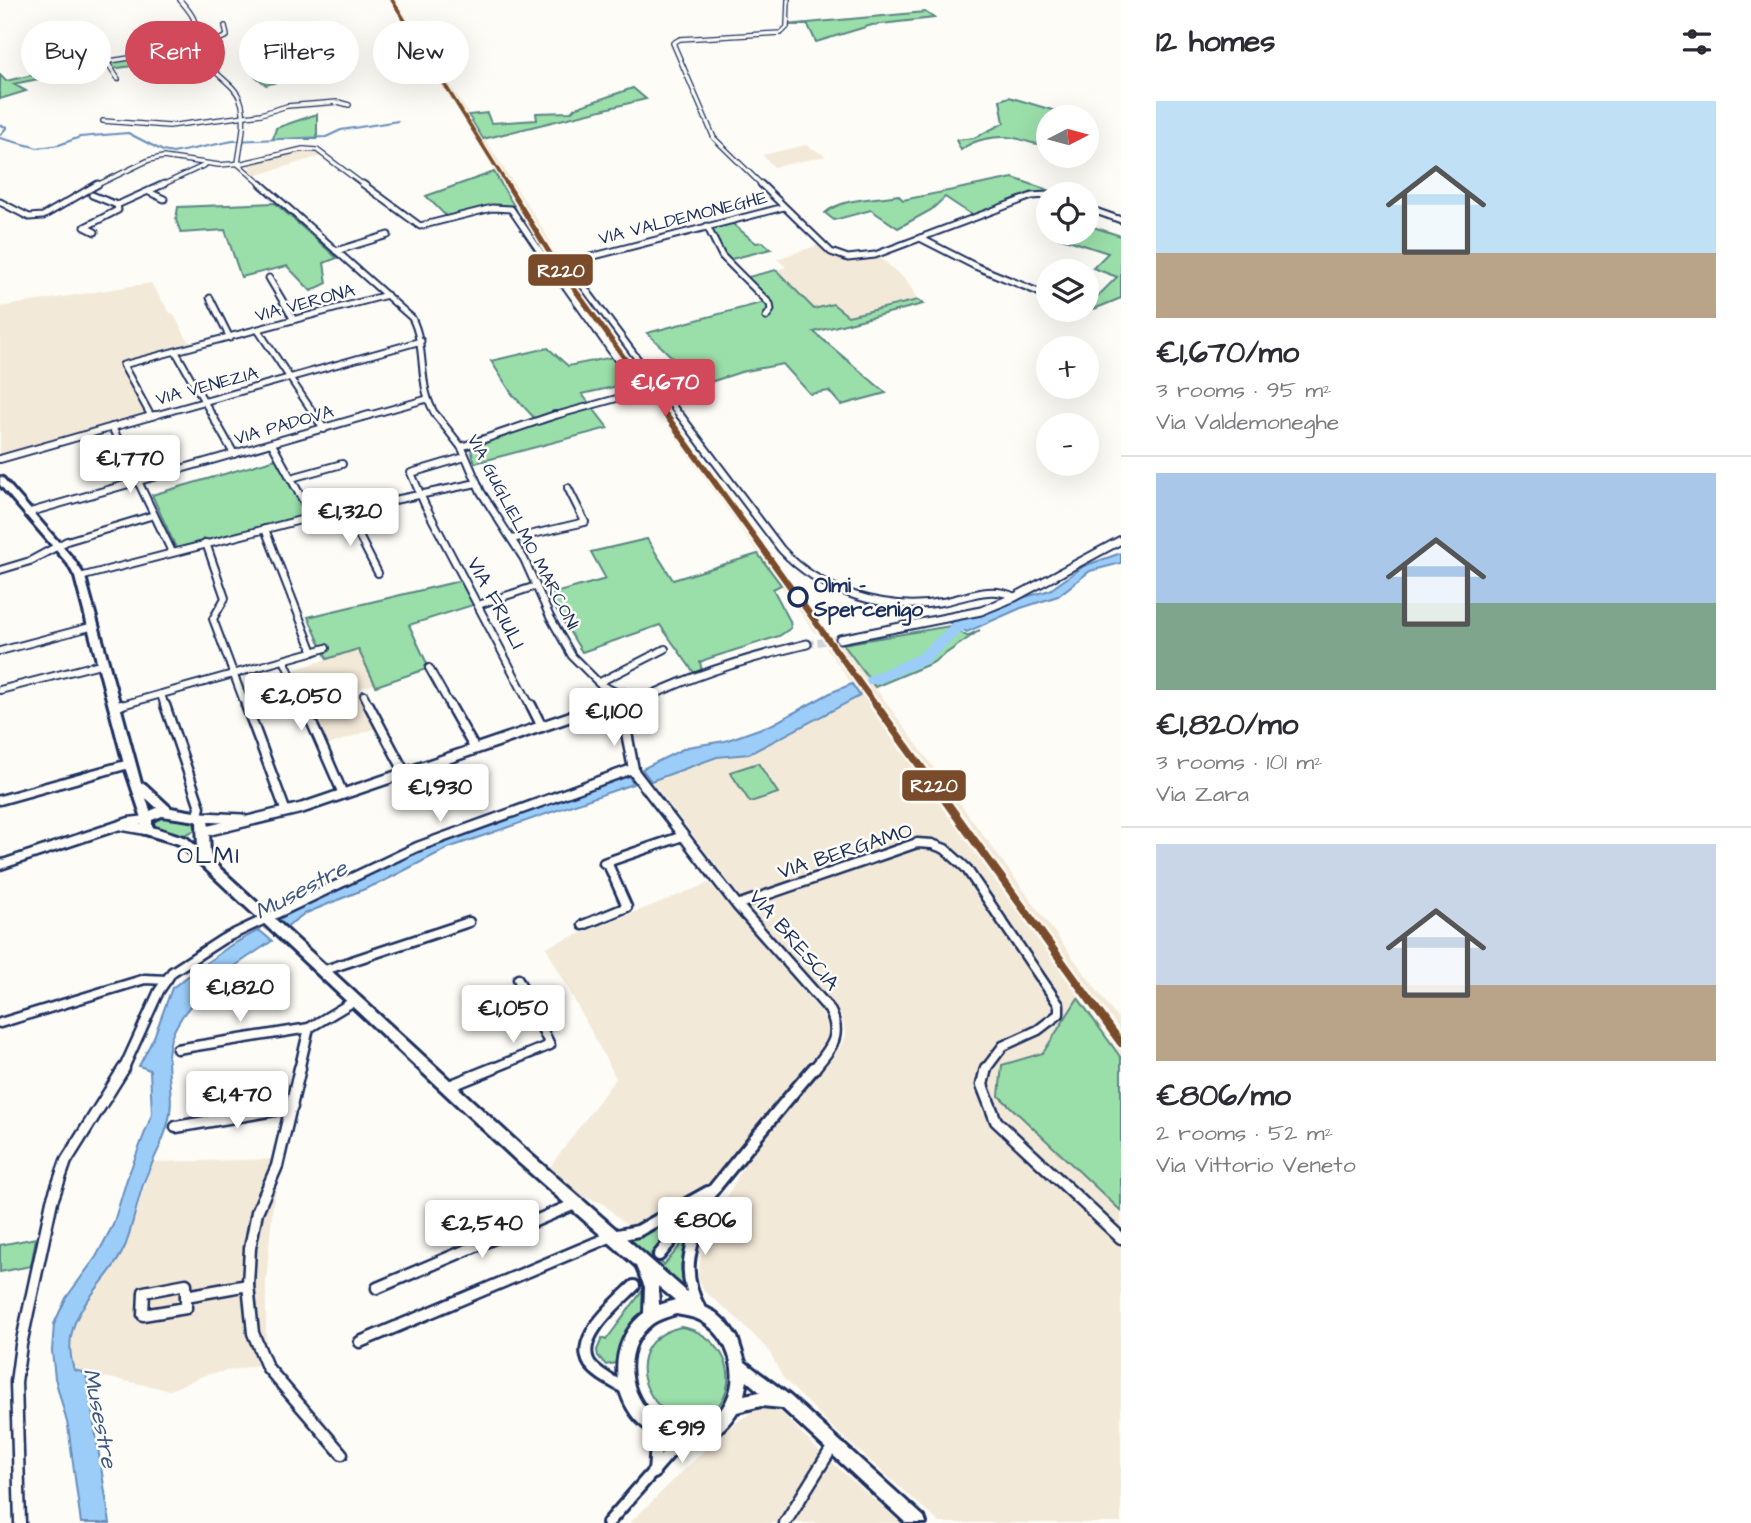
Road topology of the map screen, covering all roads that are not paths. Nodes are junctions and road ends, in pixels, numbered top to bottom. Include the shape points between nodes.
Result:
1 (180, 0) edge
2 (788, 0) edge
3 (196, 21) edge
4 (225, 26) dead end
5 (225, 37) edge
6 (111, 70) edge
7 (118, 79) dead end
8 (225, 83) edge
9 (349, 105) dead end
10 (243, 116) junction
11 (103, 121) dead end
12 (205, 164) junction
13 (238, 164) junction
14 (153, 192) junction
15 (92, 195) dead end
16 (1036, 196) edge
17 (164, 199) dead end
18 (0, 202) edge
19 (117, 205) junction
20 (784, 207) junction
21 (1099, 212) edge
22 (1121, 220) edge
23 (707, 226) junction
24 (95, 232) dead end
25 (388, 235) dead end
26 (920, 238) junction
27 (336, 251) junction
28 (269, 278) dead end
29 (1036, 291) edge
30 (387, 295) junction
31 (210, 298) dead end
32 (766, 317) dead end
33 (294, 320) junction
34 (258, 330) junction
35 (230, 338) junction
36 (421, 341) junction
37 (176, 352) junction
38 (290, 378) junction
39 (427, 400) junction
40 (204, 401) junction
41 (151, 416) junction
42 (112, 427) junction
43 (324, 429) junction
44 (272, 444) junction
45 (461, 447) junction
46 (234, 454) junction
47 (466, 457) junction
48 (0, 459) edge
49 (342, 464) dead end
50 (291, 478) junction
51 (0, 480) edge
52 (138, 480) junction
53 (477, 483) junction
54 (568, 488) dead end
55 (420, 495) junction
56 (346, 510) junction
57 (27, 513) junction
58 (154, 514) junction
59 (312, 517) junction
60 (265, 529) junction
61 (512, 539) junction
62 (1121, 540) edge
63 (206, 542) junction
64 (57, 546) junction
65 (172, 552) junction
66 (0, 570) edge
67 (377, 573) dead end
68 (80, 577) junction
69 (536, 586) junction
70 (1014, 597) junction
71 (478, 605) junction
72 (94, 626) junction
73 (840, 639) tunnel mouth
74 (807, 644) tunnel mouth
75 (326, 648) dead end
76 (665, 649) dead end
77 (0, 651) edge
78 (313, 652) junction
79 (284, 660) junction
80 (104, 663) junction
81 (429, 668) dead end
82 (233, 674) junction
83 (598, 683) junction
84 (0, 691) edge
85 (161, 694) junction
86 (364, 695) dead end
87 (621, 702) junction
88 (115, 707) junction
89 (542, 727) junction
90 (475, 749) junction
91 (129, 764) junction
92 (633, 771) junction
93 (405, 773) junction
94 (137, 782) junction
95 (343, 794) junction
96 (0, 800) edge
97 (167, 811) junction
98 (286, 812) junction
99 (200, 816) junction
100 (258, 818) junction
101 (147, 823) junction
102 (202, 832) junction
103 (683, 836) junction
104 (183, 841) junction
105 (206, 862) junction
106 (0, 865) edge
107 (737, 905) junction
108 (264, 919) junction
109 (469, 922) dead end
110 (583, 925) dead end
111 (322, 971) junction
112 (518, 979) dead end
113 (167, 980) junction
114 (354, 1002) junction
115 (0, 1023) edge
116 (309, 1028) junction
117 (177, 1049) dead end
118 (447, 1087) junction
119 (292, 1107) junction
120 (176, 1127) dead end
121 (708, 1196) junction
122 (575, 1204) junction
123 (610, 1237) junction
124 (1121, 1238) edge
125 (659, 1255) dead end
126 (641, 1260) junction
127 (248, 1285) junction
128 (634, 1286) dead end
129 (377, 1288) dead end
130 (186, 1296) junction
131 (701, 1313) junction
132 (651, 1315) junction
133 (359, 1342) dead end
134 (623, 1364) junction
135 (740, 1367) junction
136 (601, 1373) junction
137 (627, 1390) junction
138 (785, 1401) junction
139 (734, 1405) junction
140 (657, 1428) junction
141 (685, 1435) junction
142 (834, 1446) junction
143 (342, 1454) dead end
144 (654, 1473) junction
145 (20, 1523) edge
146 (608, 1523) edge
147 (785, 1523) edge
148 (918, 1523) edge

1 - 3 street
2 - 20 street via 787,27 781,33 673,43 714,138
4 - 5 street
6 - 7 street
8 - 10 street via 238,93
9 - 10 street via 287,106
10 - 11 street via 169,126
10 - 13 street
12 - 13 street
12 - 14 street
12 - 18 street via 154,158 37,218
13 - 27 street
13 - 45 street via 317,150 420,226 492,208 511,209 541,253 546,270 566,287 640,392
14 - 17 street
14 - 19 street
15 - 19 street
16 - 26 street, VIA VALDEMONEGHE
19 - 24 street via 118,210 86,227
20 - 23 street, VIA VALDEMONEGHE
20 - 26 street, VIA VALDEMONEGHE via 831,252 848,258 875,255
21 - 22 street
23 - 32 street via 722,256 770,304
23 - 70 street, VIA VALDEMONEGHE via 578,259 569,267 768,534 810,574 881,601 938,603 993,588
25 - 27 street
26 - 29 street
27 - 30 street
28 - 33 street
30 - 33 street, VIA VERONA
30 - 36 street via 412,318
31 - 35 street, VIA VERONA
33 - 34 street, VIA VERONA
34 - 35 street, VIA VERONA
34 - 38 street
35 - 37 street, VIA VERONA
36 - 38 street, VIA VENEZIA
36 - 39 street
37 - 40 street
37 - 41 street, VIA VERONA via 123,365
38 - 40 street, VIA VENEZIA
38 - 43 street
39 - 43 street, VIA PADOVA
39 - 45 street, VIA GUGLIELMO MARCONI
40 - 41 street, VIA VENEZIA
40 - 46 street
41 - 42 street, VIA VENEZIA
42 - 48 street, VIA VENEZIA
42 - 52 street
43 - 44 street, VIA PADOVA
44 - 46 street, VIA PADOVA
44 - 50 street
45 - 47 street, VIA GUGLIELMO MARCONI
46 - 52 street, VIA PADOVA
47 - 53 street, VIA GUGLIELMO MARCONI
47 - 55 street via 411,472
49 - 50 street
50 - 59 street
51 - 57 main road
52 - 57 street, VIA PADOVA
52 - 58 street
53 - 55 street
53 - 61 street, VIA GUGLIELMO MARCONI
54 - 61 street via 585,522
55 - 56 street
55 - 71 street, VIA FRIULI
56 - 59 street
56 - 67 street
57 - 64 main road
58 - 64 street
58 - 65 street
59 - 60 street
60 - 63 street
60 - 78 street
61 - 69 street, VIA GUGLIELMO MARCONI
62 - 70 street
63 - 65 street
63 - 82 street via 225,598 213,619
64 - 66 street
64 - 68 main road
65 - 68 street
68 - 72 main road
69 - 71 street
69 - 83 street, VIA GUGLIELMO MARCONI via 569,650
70 - 73 street via 981,611
71 - 89 street, VIA FRIULI
72 - 77 street
72 - 80 main road
74 - 87 street
75 - 78 street
76 - 83 street
78 - 79 street
79 - 82 street
79 - 95 street
80 - 84 street
80 - 88 main road
81 - 90 street
82 - 85 street
82 - 98 street
83 - 87 street, VIA GUGLIELMO MARCONI
85 - 88 street
85 - 99 street
86 - 93 street
87 - 89 street
87 - 92 street
88 - 91 main road
89 - 90 street
90 - 93 street
91 - 94 main road
91 - 96 street
92 - 103 street, VIA BRESCIA
92 - 108 street via 417,847
93 - 95 street
94 - 97 main road
94 - 101 main road
95 - 98 street
97 - 99 main road
97 - 101 main road via 156,812
98 - 100 street
99 - 100 street
99 - 102 main road
100 - 102 street
101 - 104 main road
101 - 106 street via 123,826
102 - 104 main road
102 - 105 main road
103 - 107 street, VIA BRESCIA
103 - 110 street via 605,863 627,907
104 - 105 main road
105 - 108 main road
107 - 121 street, VIA BRESCIA via 829,1009 837,1034 828,1051
107 - 124 street, VIA BERGAMO via 917,843 948,849 966,868 1059,1005 1059,1014 1003,1046 986,1066 982,1085 996,1121
108 - 111 main road
108 - 113 street via 212,946
109 - 111 street
111 - 114 main road
112 - 118 street via 550,1045
113 - 115 street via 145,979
113 - 145 street via 131,1057 66,1161 52,1201 16,1382
114 - 116 street
114 - 118 main road
116 - 117 street
116 - 119 street
118 - 122 main road
119 - 120 street
119 - 127 street via 277,1166 257,1212
121 - 123 street via 638,1231
121 - 125 street
121 - 131 street via 685,1270
122 - 123 main road
122 - 129 street
123 - 126 main road
123 - 133 street
126 - 131 main road
126 - 132 main road via 652,1287
127 - 130 street
127 - 143 street via 253,1333 267,1367
128 - 136 street via 588,1335 588,1360
130 - 130 street via 186,1284 144,1292 143,1315 186,1308
131 - 132 main road via 676,1307
131 - 135 main road via 718,1323 732,1342
132 - 134 main road via 635,1329
134 - 136 street
134 - 137 main road
135 - 138 main road
135 - 139 main road
136 - 137 street
137 - 140 main road via 637,1410
138 - 139 main road via 761,1399
138 - 142 main road
139 - 141 main road via 708,1430
140 - 141 main road
140 - 144 street
141 - 144 street
142 - 147 street
142 - 148 main road
144 - 146 street

